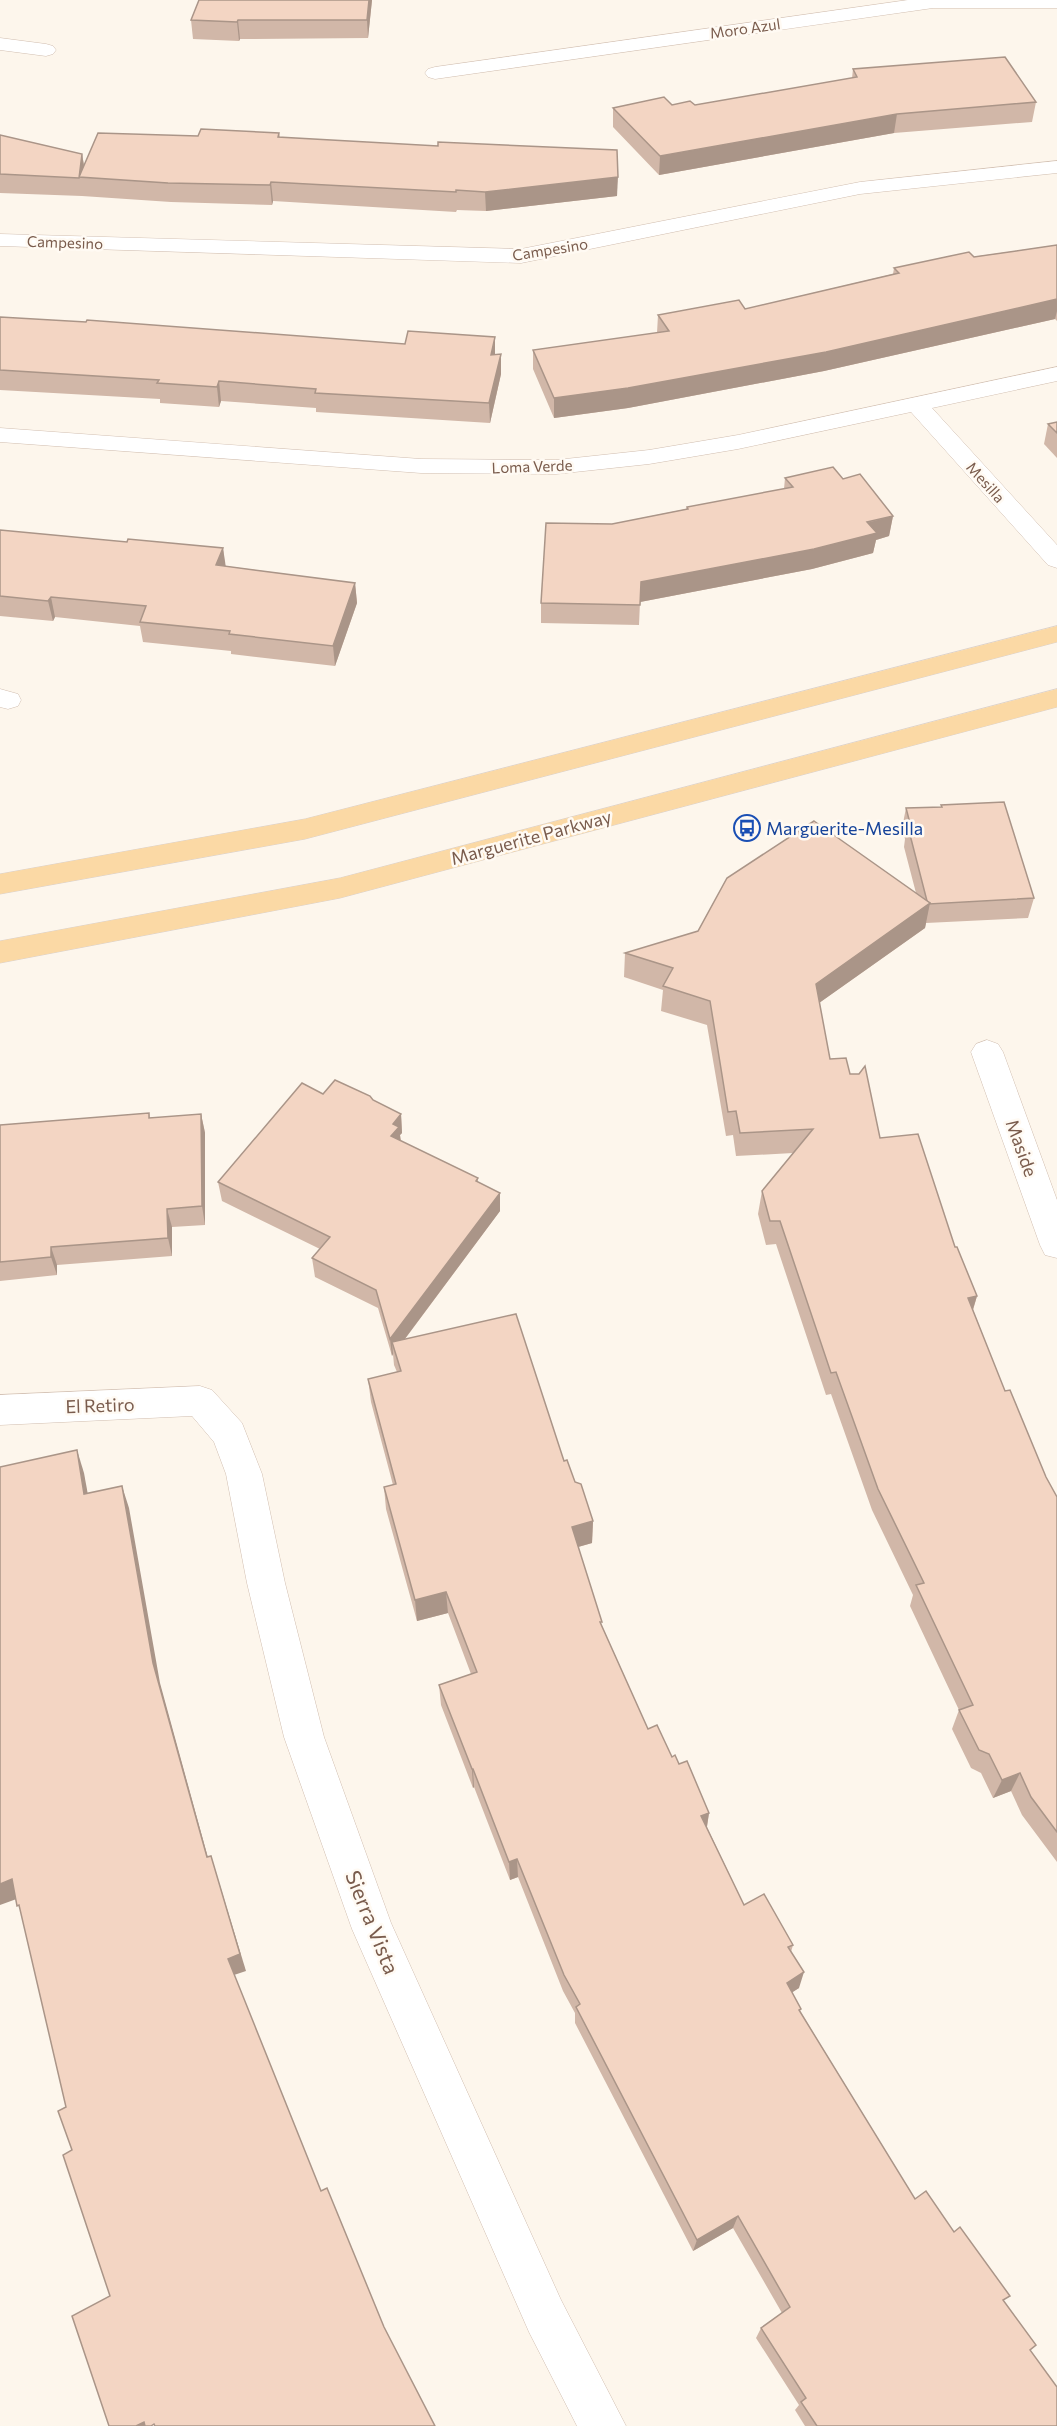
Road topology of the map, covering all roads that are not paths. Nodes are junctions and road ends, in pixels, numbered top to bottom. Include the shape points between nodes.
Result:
1 (1057, 2) edge
2 (0, 44) edge
3 (46, 50) dead end
4 (435, 73) dead end
5 (1057, 167) edge
6 (0, 240) edge
7 (1057, 374) edge
8 (916, 405) junction
9 (0, 435) edge
10 (1057, 560) edge
11 (1057, 634) edge
12 (1057, 698) edge
13 (0, 884) edge
14 (0, 952) edge
15 (987, 1052) dead end
16 (1057, 1245) edge
17 (200, 1401) joint
18 (0, 1410) edge
19 (602, 2426) edge

1 - 4 street, Moro Azul via 933,2
2 - 3 street
5 - 6 street, Campesino via 860,188 521,256
7 - 8 street, Loma Verde
8 - 9 street, Loma Verde via 738,442 649,457 556,466 421,466
8 - 10 street, Mesilla
11 - 13 main road via 305,829
12 - 14 main road, Marguerite Parkway via 340,888
15 - 16 street, Maside
17 - 18 street, El Retiro
17 - 19 street, Sierra Vista via 229,1434 244,1474 304,1737 374,1929 545,2316

